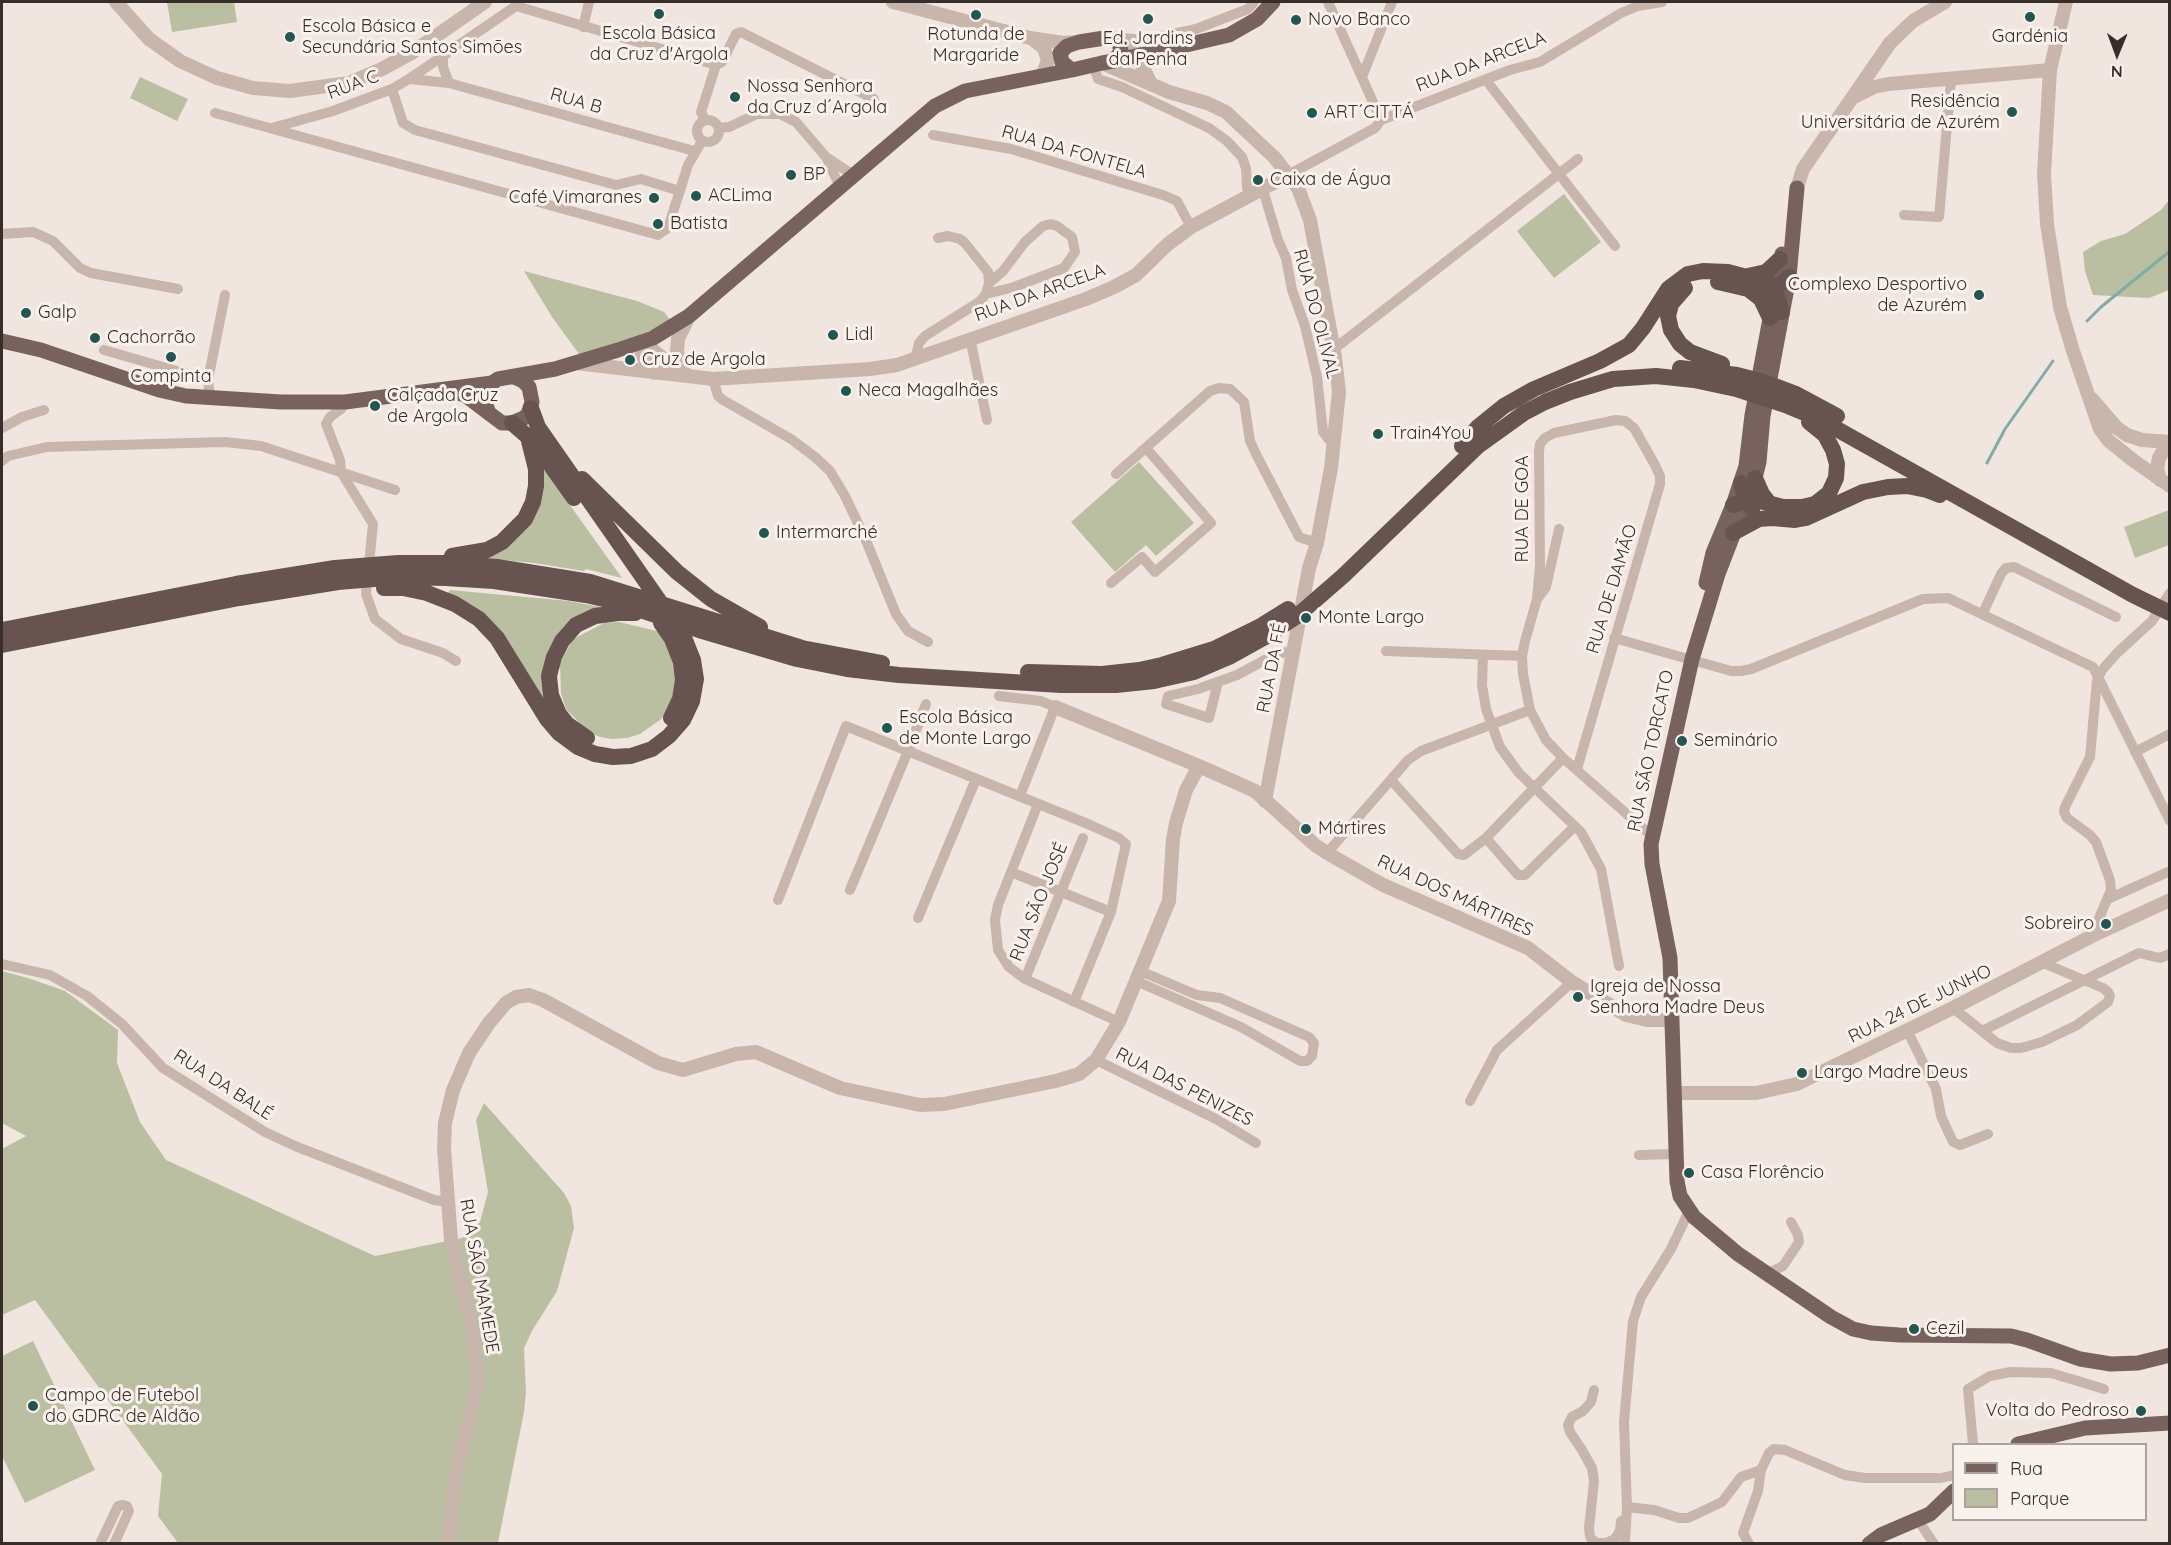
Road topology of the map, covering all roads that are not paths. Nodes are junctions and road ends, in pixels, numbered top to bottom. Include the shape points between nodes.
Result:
1 (116, 2) edge
2 (485, 2) edge
3 (527, 2) edge
4 (589, 2) edge
5 (893, 2) edge
6 (1254, 2) edge
7 (1273, 2) edge
8 (1329, 2) edge
9 (1392, 2) edge
10 (1662, 2) edge
11 (1945, 2) edge
12 (2066, 2) edge
13 (516, 6) junction
14 (583, 27) junction
15 (1030, 38) junction
16 (1079, 42) junction
17 (1131, 47) junction
18 (1044, 48) junction
19 (443, 55) junction
20 (1061, 55) junction
21 (1103, 63) junction
22 (1878, 63) junction
23 (716, 65) junction
24 (1072, 70) junction
25 (2050, 70) junction
26 (1038, 75) junction
27 (1362, 77) junction
28 (409, 79) junction
29 (1486, 80) junction
30 (1951, 80) junction
31 (449, 82) junction
32 (1151, 84) junction
33 (1888, 84) junction
34 (392, 89) junction
35 (1853, 98) junction
36 (874, 99) dead end
37 (215, 113) dead end
38 (705, 120) junction
39 (1381, 120) junction
40 (272, 128) junction
41 (719, 128) junction
42 (933, 135) dead end
43 (702, 141) junction
44 (694, 151) junction
45 (826, 157) junction
46 (1578, 159) dead end
47 (1559, 174) junction
48 (1288, 175) junction
49 (854, 176) junction
50 (840, 187) junction
51 (1797, 188) junction
52 (680, 191) junction
53 (1256, 193) junction
54 (1904, 215) dead end
55 (1191, 227) junction
56 (2, 234) edge
57 (938, 238) dead end
58 (1615, 246) dead end
59 (1780, 259) junction
60 (1789, 278) junction
61 (1748, 282) junction
62 (989, 283) junction
63 (178, 289) dead end
64 (1775, 289) junction
65 (986, 294) junction
66 (225, 295) dead end
67 (1776, 315) junction
68 (690, 316) junction
69 (970, 338) junction
70 (2, 341) edge
71 (642, 342) junction
72 (1334, 349) junction
73 (104, 350) dead end
74 (124, 356) junction
75 (915, 359) junction
76 (576, 363) junction
77 (555, 369) junction
78 (654, 373) junction
79 (111, 374) junction
80 (686, 375) junction
81 (514, 377) junction
82 (713, 379) junction
83 (208, 380) junction
84 (1736, 382) junction
85 (492, 383) junction
86 (445, 389) junction
87 (2089, 395) junction
88 (210, 398) junction
89 (1792, 400) junction
90 (345, 402) junction
91 (532, 402) junction
92 (44, 410) dead end
93 (488, 411) junction
94 (987, 420) dead end
95 (512, 423) junction
96 (1630, 424) joint
97 (2, 428) edge
98 (528, 438) junction
99 (2169, 444) edge
100 (1334, 446) junction
101 (1462, 447) junction
102 (1146, 448) junction
103 (558, 454) junction
104 (2, 461) edge
105 (341, 471) junction
106 (1116, 474) dead end
107 (1748, 480) junction
108 (2165, 483) edge
109 (395, 490) dead end
110 (1963, 500) junction
111 (1739, 503) junction
112 (1770, 510) junction
113 (1559, 529) dead end
114 (1733, 533) junction
115 (1317, 543) junction
116 (399, 576) junction
117 (1111, 583) dead end
118 (2135, 591) junction
119 (2169, 593) edge
120 (1537, 598) junction
121 (2169, 603) edge
122 (618, 608) junction
123 (1983, 613) junction
124 (2169, 613) edge
125 (2116, 617) dead end
126 (2, 630) edge
127 (1699, 633) junction
128 (1614, 638) junction
129 (928, 642) dead end
130 (2, 645) edge
131 (802, 648) junction
132 (1294, 651) junction
133 (1386, 651) dead end
134 (1483, 655) junction
135 (1522, 656) junction
136 (1692, 659) junction
137 (456, 661) dead end
138 (1218, 682) junction
139 (999, 696) dead end
140 (926, 704) dead end
141 (1055, 707) junction
142 (1530, 710) junction
143 (1490, 725) junction
144 (2169, 734) edge
145 (908, 751) junction
146 (2135, 752) junction
147 (1563, 758) junction
148 (1199, 766) junction
149 (1577, 769) junction
150 (976, 779) junction
151 (1391, 780) junction
152 (1534, 787) junction
153 (1020, 796) junction
154 (1265, 801) junction
155 (1038, 804) junction
156 (2169, 821) edge
157 (1575, 826) junction
158 (1652, 836) junction
159 (1083, 838) dead end
160 (1486, 838) junction
161 (1327, 853) junction
162 (2169, 871) edge
163 (1011, 872) junction
164 (850, 890) dead end
165 (1061, 892) junction
166 (2108, 899) junction
167 (778, 900) dead end
168 (2169, 900) edge
169 (1111, 912) junction
170 (918, 918) dead end
171 (2094, 935) junction
172 (2169, 954) edge
173 (2043, 963) junction
174 (2, 964) edge
175 (1619, 966) dead end
176 (1138, 976) junction
177 (1025, 980) junction
178 (2084, 980) junction
179 (1572, 982) junction
180 (1074, 1002) junction
181 (1953, 1008) junction
182 (1671, 1020) junction
183 (1119, 1022) junction
184 (1907, 1030) junction
185 (1982, 1031) junction
186 (1096, 1060) junction
187 (1675, 1093) junction
188 (1470, 1101) dead end
189 (1988, 1134) dead end
190 (1256, 1143) dead end
191 (1676, 1154) junction
192 (1639, 1155) dead end
193 (447, 1202) junction
194 (1689, 1210) junction
195 (1791, 1222) dead end
196 (1767, 1274) junction
197 (2169, 1355) edge
198 (2104, 1389) dead end
199 (1594, 1390) dead end
200 (2169, 1424) edge
201 (1973, 1443) edge
202 (2022, 1443) edge
203 (1761, 1470) junction
204 (1952, 1481) edge
205 (1627, 1507) junction
206 (1918, 1520) junction
207 (100, 1544) edge
208 (114, 1544) edge
209 (448, 1544) edge
210 (1625, 1544) edge
211 (1749, 1544) edge
212 (1869, 1544) edge
213 (1934, 1544) edge

1 - 2 street via 149,39 180,61 217,78 253,88 290,91 349,83 382,69
3 - 13 street, RUA C
4 - 14 street
5 - 15 street
6 - 17 street via 1248,9 1196,29 1144,40
7 - 17 main road via 1257,20 1229,35
8 - 27 street
9 - 27 street
10 - 29 street, RUA DA ARCELA via 1621,13 1540,62
11 - 22 street via 1902,30
12 - 25 street
13 - 14 street
13 - 19 street, RUA C
14 - 23 street
15 - 16 street
15 - 18 street
16 - 17 main road
16 - 20 main road via 1067,46
17 - 21 main road
17 - 32 street
18 - 20 street
18 - 26 street via 1048,61
19 - 28 street, RUA C
19 - 31 street
20 - 24 main road via 1062,62
20 - 26 main road
21 - 24 main road
21 - 32 street, RUA DA FÉ
21 - 53 street, RUA DO OLIVAL via 1098,79 1209,128 1227,141 1242,157 1247,188
22 - 33 street via 1878,71
22 - 35 street
23 - 36 street via 741,32
23 - 38 street via 701,112
24 - 26 main road
25 - 30 street
25 - 87 street via 2044,174 2047,224 2060,308
26 - 49 main road via 965,91 935,106
27 - 39 street
28 - 31 street, RUA B
28 - 34 street, RUA C
29 - 39 street, RUA DA ARCELA
29 - 47 street
30 - 33 street
30 - 54 street via 1939,217
31 - 44 street, RUA B
32 - 48 street, RUA DA FÉ via 1226,112
33 - 35 street
34 - 40 street, RUA C
34 - 52 street via 403,123 415,130 616,185 640,179
35 - 51 street via 1803,169
37 - 40 street
38 - 41 street via 714,121
38 - 43 street via 698,125 697,134
39 - 48 street, RUA DA ARCELA via 1375,128
40 - 52 street via 658,235 668,228
41 - 43 street via 718,137 711,142
41 - 45 street via 757,114 780,114 796,122
42 - 55 street, RUA DA FONTELA via 1011,149 1163,195 1177,201
43 - 44 street
44 - 52 street
45 - 49 street
45 - 50 street
46 - 47 street
47 - 58 street
47 - 72 street
48 - 53 street, RUA DA ARCELA
48 - 72 street, RUA DA FÉ via 1298,188 1310,220
49 - 50 main road
50 - 68 main road
51 - 59 main road
51 - 60 main road
53 - 55 street, RUA DA ARCELA
53 - 100 street, RUA DO OLIVAL via 1286,258 1317,377 1323,432
55 - 69 street, RUA DA ARCELA via 1136,275 1114,287
56 - 63 street via 33,232 53,241 80,268 91,273
57 - 62 street via 948,236 965,243 988,272
59 - 61 highway
59 - 64 main road
60 - 64 highway
60 - 67 main road
61 - 64 highway via 1769,283
61 - 67 highway
61 - 84 highway via 1689,285 1669,310 1671,330 1685,349 1729,366
61 - 101 highway via 1710,271 1683,277 1668,289 1629,345 1540,385 1504,406 1478,427
62 - 65 street
62 - 65 street via 1043,226 1057,226 1072,237 1075,252 1064,268
64 - 67 highway
65 - 75 street via 925,336
66 - 83 street
67 - 107 main road via 1759,462
68 - 71 main road
68 - 80 street via 678,339 677,352
69 - 75 street, RUA DA ARCELA
69 - 94 street
70 - 79 main road
71 - 76 main road
71 - 78 street via 642,354
71 - 80 street
72 - 100 street, RUA DA FÉ via 1339,392
73 - 74 street
74 - 79 street
74 - 83 street
75 - 82 street, RUA DA ARCELA via 870,369
76 - 77 main road
76 - 78 street, RUA DA ARCELA
77 - 81 main road
77 - 91 main road via 540,384
78 - 80 street, RUA DA ARCELA
79 - 88 main road via 159,390
80 - 82 street, RUA DA ARCELA
81 - 85 main road via 498,378
81 - 91 main road via 529,387
82 - 129 street via 723,400 791,439 830,471 866,538 896,614 908,631
83 - 88 street
84 - 89 highway
84 - 101 highway via 1696,369 1611,371 1539,395 1490,423
84 - 122 highway via 1656,376 1613,379 1545,402 1478,446 1297,616 1229,657 1194,672 1154,681 1061,685 848,669 798,659 651,614
85 - 86 main road
85 - 93 main road via 485,402
86 - 90 main road
86 - 93 main road
87 - 99 street via 2127,435
87 - 108 street via 2100,429 2109,441
88 - 90 main road
89 - 110 highway
89 - 112 highway via 1791,412 1825,435 1837,464 1836,478 1829,494 1815,504
89 - 118 highway
90 - 105 street via 326,424
91 - 95 main road via 524,418
91 - 103 highway via 538,427
92 - 97 street
93 - 95 main road via 502,423
95 - 98 highway
96 - 120 street, RUA DE GOA via 1616,420 1554,433 1540,444
96 - 128 street, RUA DE DAMÃO via 1655,465 1660,484
98 - 116 highway via 536,486 533,502 517,528 487,550 448,556 411,555
98 - 122 highway via 672,639 681,662 680,699 662,729 647,739 613,746 582,736 567,724 551,695 549,676 562,641 576,625
99 - 108 street via 2158,458 2157,468
100 - 115 street, RUA DA FÉ
101 - 131 highway via 1324,581 1297,602 1233,640 1181,660 1102,674 970,671 901,666
102 - 106 street
102 - 115 street via 1210,391 1230,389 1244,402 1253,447 1299,537
102 - 117 street via 1211,523 1155,572 1142,557
103 - 116 highway via 683,635 693,660 696,680 692,701 669,736 652,749 631,756 595,754 578,747 547,718 497,638 479,619
103 - 131 highway via 677,572 711,599 755,625 798,640
104 - 105 street via 47,447 211,442 261,446
105 - 109 street
105 - 137 street via 373,525 366,594 375,619 401,639
107 - 111 highway
107 - 112 highway via 1762,494
110 - 112 highway via 1949,500 1907,486 1888,486 1863,492 1806,519 1795,520
110 - 118 highway
111 - 112 highway via 1752,500
111 - 114 main road, RUA SÃO TORCATO
111 - 127 main road, RUA SÃO TORCATO via 1713,553
112 - 114 highway
113 - 120 street, RUA DE GOA via 1546,587
114 - 127 main road, RUA SÃO TORCATO
115 - 132 street, RUA DA FÉ
116 - 122 highway via 494,581 578,593
116 - 126 highway via 335,568
116 - 130 highway via 347,589 338,582 239,598
116 - 131 highway via 447,563 590,582
118 - 121 highway
118 - 124 highway
119 - 166 street via 2152,621 2117,653 2097,680 2090,757 2065,807 2067,818 2096,842 2110,880
120 - 135 street, RUA DE GOA
123 - 125 street via 2001,574 2014,567
123 - 136 street via 1948,598 1923,599 1751,669 1731,671
123 - 146 street via 2093,667
127 - 136 main road, RUA SÃO TORCATO
128 - 136 street
128 - 149 street, RUA DE DAMÃO
132 - 138 street via 1276,654
132 - 154 street, RUA DA FÉ
133 - 134 street
134 - 135 street
134 - 143 street via 1482,685
135 - 142 street, RUA DE GOA
136 - 158 main road, RUA SÃO TORCATO
138 - 138 street via 1168,696 1166,704 1209,718
139 - 141 street, RUA DOS MÁRTIRES via 1041,701
140 - 145 street
141 - 148 street, RUA DOS MÁRTIRES
141 - 153 street
142 - 143 street
142 - 147 street, RUA DE GOA via 1546,740
143 - 151 street via 1421,751
143 - 152 street via 1510,760
144 - 146 street
145 - 150 street
145 - 164 street
145 - 167 street via 846,726
146 - 156 street
147 - 149 street, RUA DE GOA
147 - 152 street
148 - 154 street, RUA DOS MÁRTIRES via 1255,791
148 - 176 street, RUA SÃO MAMEDE via 1186,790 1176,823 1169,901
149 - 158 street, RUA DE GOA
150 - 153 street
150 - 170 street
151 - 160 street via 1458,854 1469,853
151 - 161 street
152 - 157 street
152 - 160 street
153 - 155 street
154 - 161 street, RUA DOS MÁRTIRES
155 - 163 street
155 - 169 street via 1126,844
157 - 160 street via 1525,874 1518,875
157 - 175 street via 1587,840 1601,869
158 - 182 main road, RUA SÃO TORCATO via 1651,858 1670,958
159 - 165 street, RUA SÃO JOSÉ
161 - 179 street, RUA DOS MÁRTIRES via 1402,895 1528,948
162 - 166 street
163 - 165 street
163 - 177 street via 995,920 998,950 1009,967
165 - 169 street
165 - 177 street, RUA SÃO JOSÉ
166 - 171 street
168 - 171 street, RUA 24 DE JUNHO
169 - 180 street
171 - 173 street, RUA 24 DE JUNHO
172 - 178 street via 2160,958 2139,953
173 - 178 street
173 - 181 street, RUA 24 DE JUNHO
174 - 193 street, RUA DA BALÉ via 50,975 87,996 122,1024 163,1068 265,1132
176 - 176 street via 1300,1060 1307,1061 1312,1056 1314,1043 1309,1037 1220,998 1197,995
176 - 183 street, RUA SÃO MAMEDE
177 - 180 street
178 - 185 street
178 - 185 street via 2103,988 2110,996 2108,1002 2078,1025 2021,1048 1997,1043
179 - 182 street, RUA DOS MÁRTIRES via 1626,1015
179 - 188 street via 1497,1050
180 - 183 street
181 - 184 street, RUA 24 DE JUNHO
181 - 185 street
182 - 187 main road, RUA SÃO TORCATO
183 - 186 street, RUA SÃO MAMEDE
184 - 187 street, RUA 24 DE JUNHO via 1783,1088 1756,1093
184 - 189 street via 1936,1089 1941,1116 1953,1142 1960,1145
186 - 190 street, RUA DAS PENIZES
186 - 193 street, RUA SÃO MAMEDE via 1079,1074 1056,1081 944,1104 920,1105 840,1088 756,1052 683,1070 658,1063 543,1000 529,995 516,997 489,1023 469,1053 453,1090 445,1123
187 - 191 main road, RUA SÃO TORCATO
191 - 192 street
191 - 194 main road, RUA SÃO TORCATO via 1678,1190
193 - 209 street, RUA SÃO MAMEDE via 451,1240 472,1328 478,1381 455,1478
194 - 196 main road via 1720,1240
194 - 205 street via 1636,1308 1633,1322 1624,1422
195 - 196 street via 1799,1242 1783,1266
196 - 197 main road via 1831,1317 1871,1333 2011,1336 2080,1359 2111,1364 2138,1363
198 - 201 street via 2051,1373 1990,1376 1968,1389
199 - 205 street via 1591,1402 1568,1425 1592,1468 1589,1528 1596,1543 1615,1539
200 - 202 main road via 2085,1428
203 - 204 street via 1774,1449 1845,1475
203 - 205 street via 1741,1478 1722,1502 1688,1518
203 - 211 street via 1743,1533
204 - 206 main road via 1930,1514
205 - 210 street
206 - 212 main road
206 - 213 street
207 - 208 street via 118,1506 123,1504 129,1511

